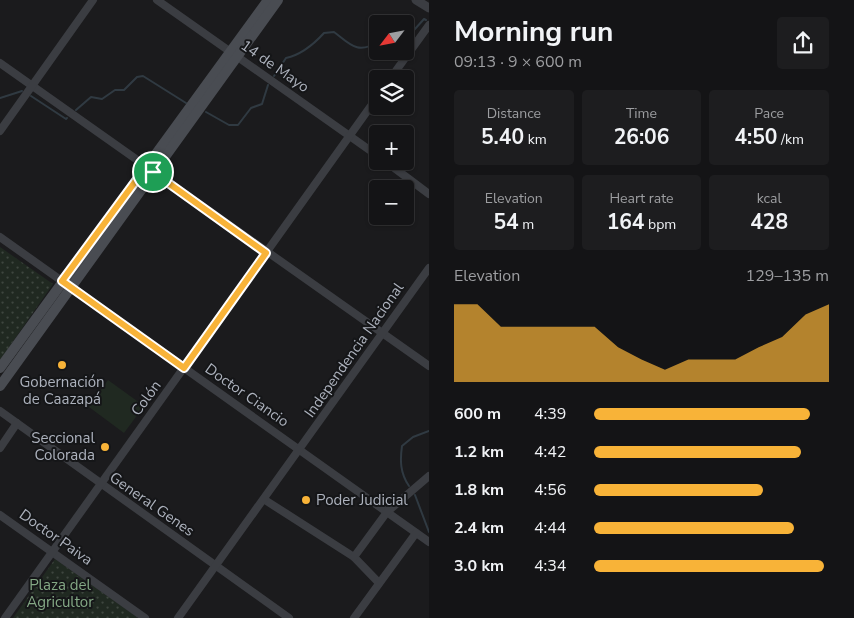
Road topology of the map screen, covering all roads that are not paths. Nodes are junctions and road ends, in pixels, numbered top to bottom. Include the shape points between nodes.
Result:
1 (93, 0) edge
2 (156, 0) edge
3 (268, 0) edge
4 (278, 0) edge
5 (416, 0) edge
6 (429, 8) edge
7 (429, 25) edge
8 (233, 54) junction
9 (0, 63) edge
10 (396, 70) edge
11 (32, 86) junction
12 (369, 108) edge
13 (0, 131) edge
14 (349, 135) junction
15 (369, 149) edge
16 (149, 169) junction
17 (397, 170) edge
18 (429, 194) edge
19 (0, 237) edge
20 (266, 253) junction
21 (429, 268) edge
22 (66, 284) junction
23 (384, 334) junction
24 (429, 366) edge
25 (0, 368) edge
26 (184, 368) junction
27 (0, 386) edge
28 (0, 411) edge
29 (16, 424) junction
30 (0, 448) edge
31 (301, 450) junction
32 (429, 476) edge
33 (100, 484) junction
34 (265, 500) junction
35 (387, 512) junction
36 (0, 514) edge
37 (416, 533) junction
38 (429, 542) edge
39 (52, 551) junction
40 (354, 557) junction
41 (214, 565) junction
42 (379, 583) junction
43 (3, 617) edge
44 (145, 618) edge
45 (178, 618) edge
46 (289, 618) edge
47 (354, 618) edge

1 - 11 street
2 - 8 street, 14 de Mayo
3 - 8 main road
4 - 8 main road
5 - 6 street
7 - 10 street
8 - 14 street, 14 de Mayo
8 - 16 main road
9 - 11 street
11 - 13 street
11 - 16 street
12 - 14 street, Colón
14 - 15 street, 14 de Mayo
14 - 20 street, Colón
16 - 20 street
16 - 22 main road
17 - 18 street
19 - 22 street, Doctor Ciancio
20 - 23 street
20 - 26 street, Colón
21 - 23 street, Independencia Nacional
22 - 25 main road
22 - 26 street, Doctor Ciancio
22 - 27 main road
23 - 24 street
23 - 31 street, Independencia Nacional
26 - 31 street, Doctor Ciancio
26 - 33 street, Colón
28 - 29 street, General Genes
29 - 30 street
29 - 33 street, General Genes
31 - 34 street, Independencia Nacional
31 - 35 street, Doctor Ciancio
32 - 35 street
33 - 39 street, Colón
33 - 41 street, General Genes
34 - 40 street
34 - 41 street, Independencia Nacional
35 - 37 street, Doctor Ciancio
35 - 40 street
36 - 39 street, Doctor Paiva
37 - 38 street, Doctor Ciancio
37 - 42 street
39 - 43 street, Colón
39 - 44 street, Doctor Paiva
40 - 42 street
41 - 45 street, Independencia Nacional
41 - 46 street, General Genes
42 - 47 street

